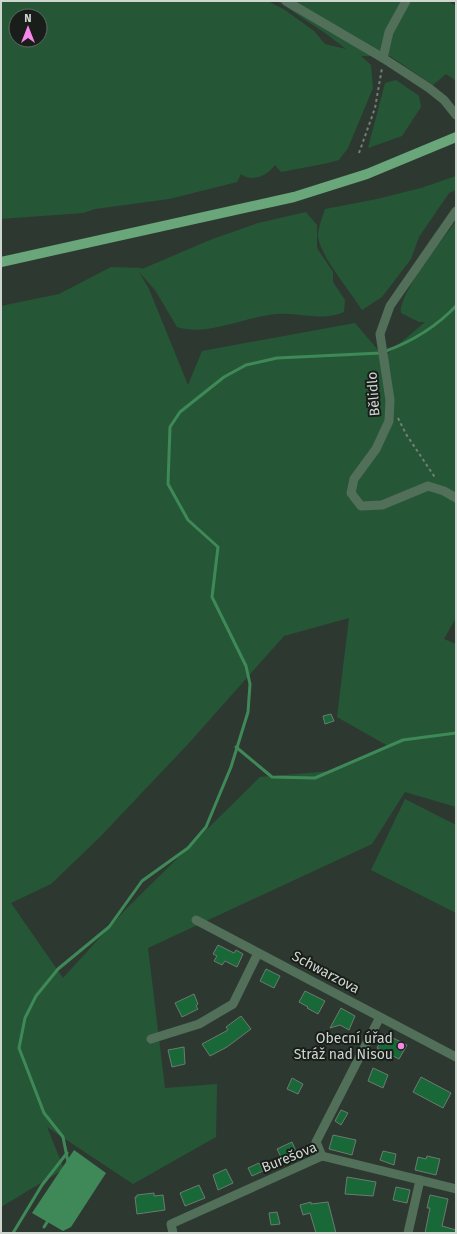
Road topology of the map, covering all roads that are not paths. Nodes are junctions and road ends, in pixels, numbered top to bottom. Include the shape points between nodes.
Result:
1 (286, 1) edge
2 (406, 1) edge
3 (383, 58) junction
4 (456, 115) edge
5 (456, 137) edge
6 (456, 211) edge
7 (1, 262) edge
8 (456, 498) edge
9 (196, 920) dead end
10 (258, 952) junction
11 (380, 1017) junction
12 (151, 1039) dead end
13 (456, 1057) edge
14 (322, 1156) junction
15 (420, 1180) junction
16 (456, 1189) edge
17 (173, 1233) edge
18 (408, 1233) edge

1 - 3 street
2 - 3 street via 388,32
3 - 4 street via 429,88 444,100
5 - 7 main road via 368,174 294,197
6 - 8 street, Bělidlo via 390,306 380,334 390,400 389,421 376,449 354,479 351,493 361,506 382,505 428,486
9 - 10 street, Schwarzova
10 - 11 street, Schwarzova
10 - 12 street via 233,1004 199,1024
11 - 13 street, Schwarzova
11 - 14 street via 316,1142
14 - 15 street, Burešova
14 - 17 street, Burešova via 170,1224
15 - 16 street, Burešova
15 - 18 street

